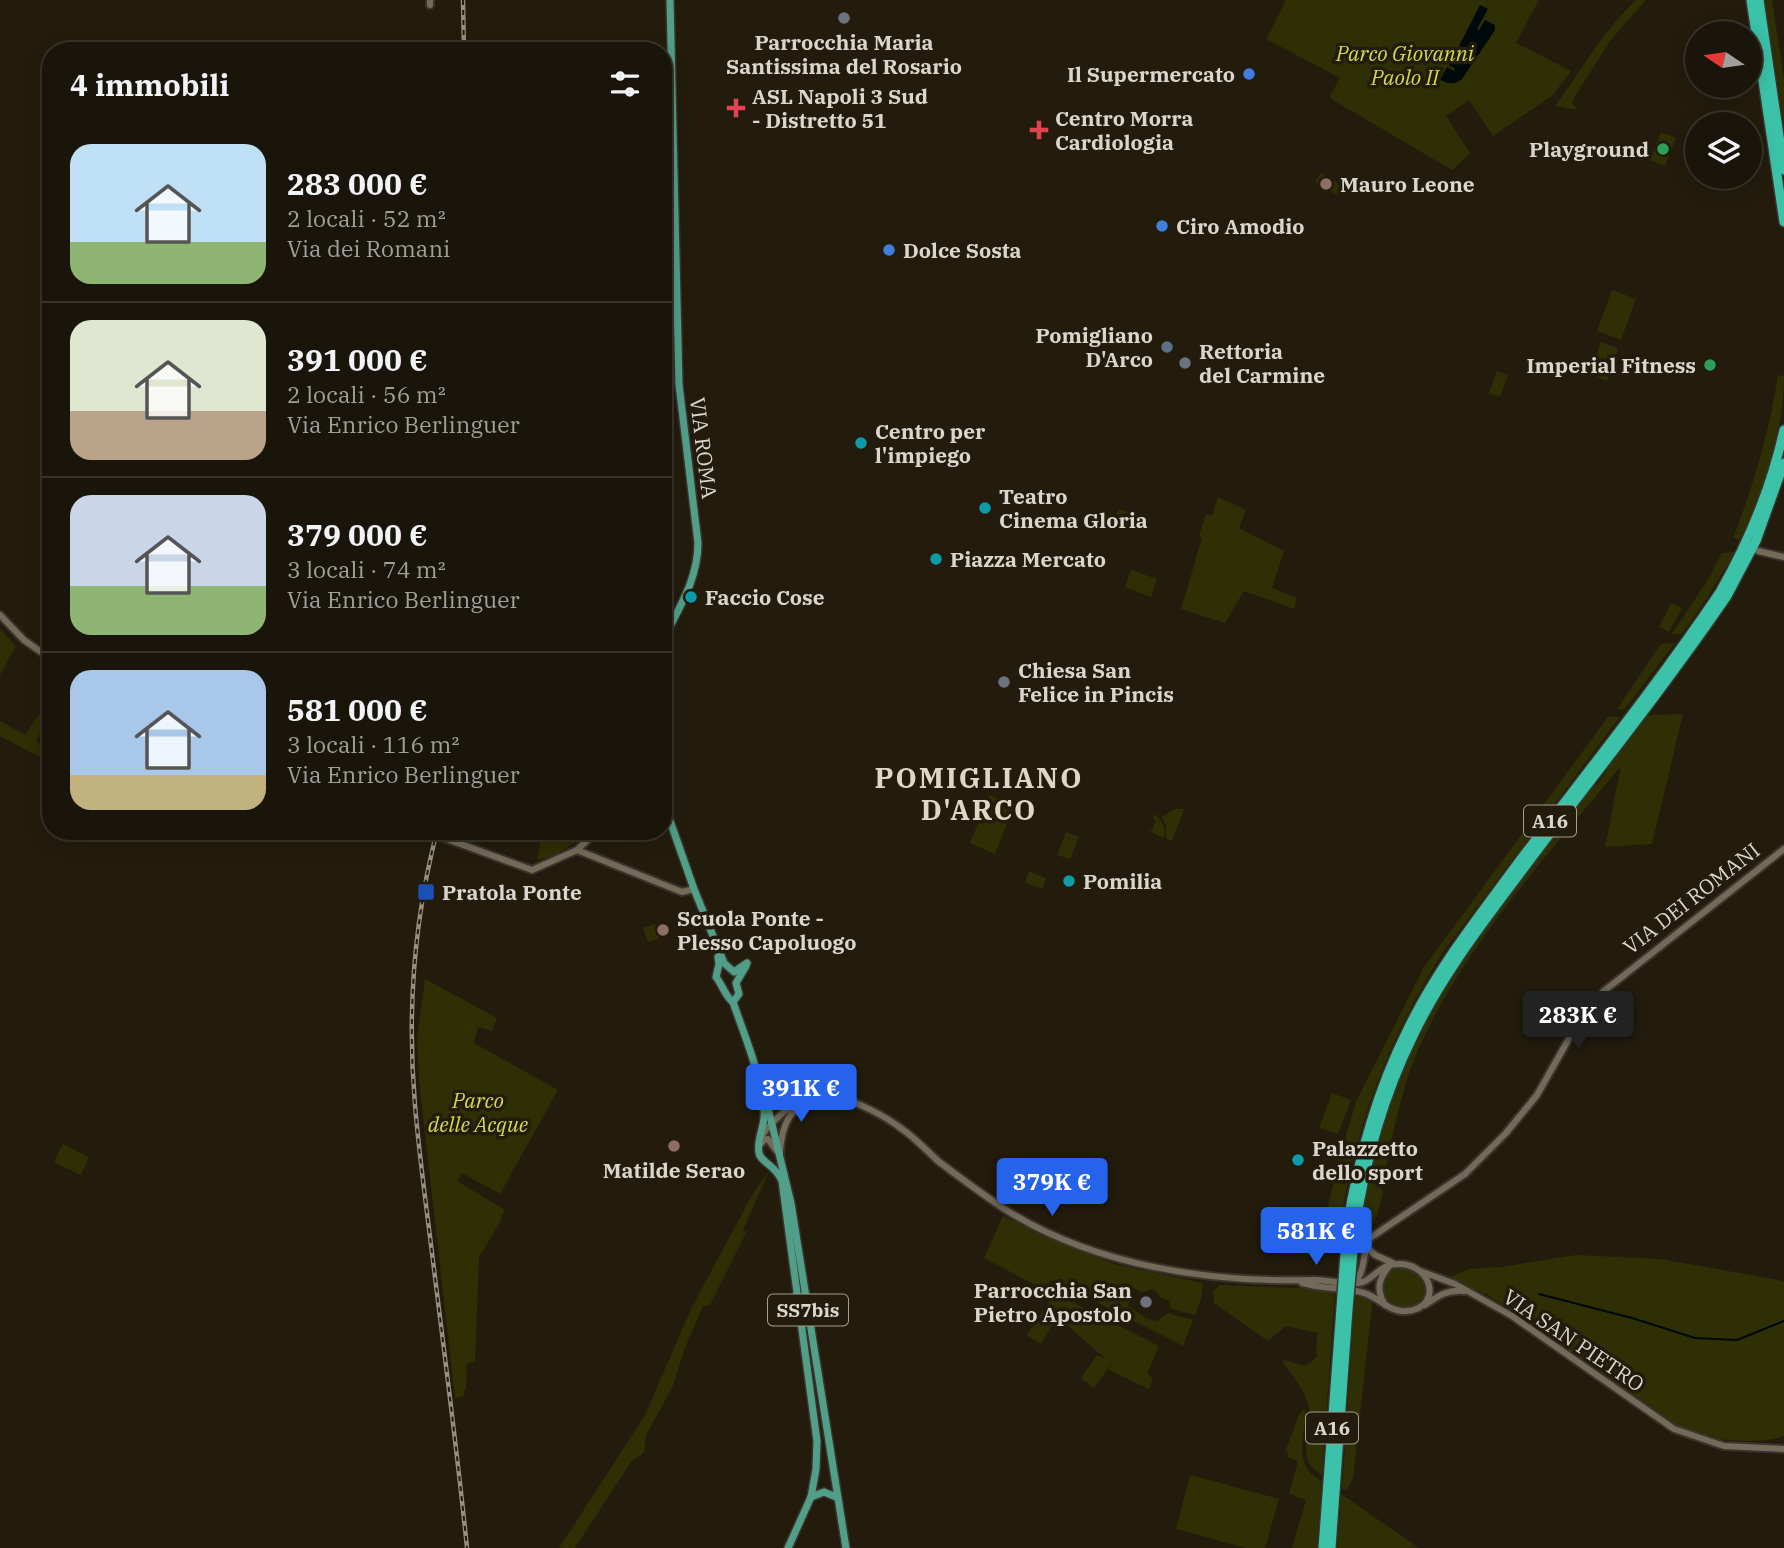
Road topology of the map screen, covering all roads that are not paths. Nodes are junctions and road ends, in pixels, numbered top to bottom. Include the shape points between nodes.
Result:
1 (670, 0) edge
2 (1751, 0) edge
3 (1759, 0) edge
4 (671, 42) edge
5 (672, 86) edge
6 (1784, 170) edge
7 (1784, 222) edge
8 (1784, 430) edge
9 (1784, 463) edge
10 (1758, 551) dead end
11 (1784, 557) edge
12 (0, 615) edge
13 (672, 622) edge
14 (42, 653) edge
15 (672, 827) edge
16 (450, 840) edge
17 (588, 840) edge
18 (1784, 849) edge
19 (577, 850) junction
20 (694, 889) junction
21 (716, 946) junction
22 (733, 1002) junction
23 (762, 1095) junction
24 (834, 1096) junction
25 (769, 1110) junction
26 (786, 1112) junction
27 (772, 1123) junction
28 (760, 1142) junction
29 (779, 1155) junction
30 (1365, 1246) junction
31 (1393, 1265) junction
32 (1420, 1271) junction
33 (1301, 1282) junction
34 (1355, 1283) junction
35 (1467, 1292) junction
36 (1385, 1305) junction
37 (1422, 1306) junction
38 (1344, 1308) junction
39 (1784, 1449) edge
40 (811, 1497) junction
41 (836, 1497) junction
42 (788, 1548) edge
43 (846, 1548) edge
44 (1323, 1548) edge
45 (1331, 1548) edge

1 - 4 main road, VIA ROMA
2 - 7 highway
3 - 6 highway
5 - 13 main road, VIA ROMA via 679,385 698,543 693,580
8 - 38 highway, A16, bridge via 1761,510 1720,592 1452,952 1406,1031 1382,1086 1361,1155 1347,1227
9 - 38 highway, A16, bridge via 1756,541 1727,596 1476,932 1413,1034 1368,1157
10 - 11 main road
12 - 14 main road
15 - 20 main road, SS7bis
16 - 19 main road via 532,870
17 - 19 main road
18 - 30 main road, VIA DEI ROMANI via 1612,982 1586,1010 1544,1084 1506,1133 1465,1174 1371,1236
19 - 20 main road via 682,892
20 - 21 main road, SS7bis
21 - 22 main road, SS7bis via 716,976
21 - 22 main road, SS7bis via 732,971 747,963
22 - 23 main road, SS7bis
23 - 25 main road, SS7bis
23 - 28 main road, SS7bis via 765,1121
24 - 26 main road via 805,1097
24 - 29 main road via 796,1108 783,1127
24 - 33 main road via 884,1117 1005,1209 1076,1244 1150,1266
25 - 26 main road
25 - 27 main road, SS7bis
26 - 27 main road
27 - 28 main road
27 - 29 main road, SS7bis
28 - 29 main road via 768,1139
28 - 40 main road, SS7bis via 761,1158 779,1172 784,1189 817,1441
29 - 41 main road, SS7bis via 791,1203
30 - 31 main road
30 - 34 main road
31 - 32 main road
31 - 34 main road
31 - 36 main road via 1379,1283
32 - 35 main road, VIA SAN PIETRO
32 - 37 main road via 1430,1286
33 - 34 main road
33 - 36 main road via 1357,1291
35 - 37 main road via 1440,1294
35 - 39 main road, VIA SAN PIETRO via 1512,1316 1668,1424 1724,1446
36 - 37 main road via 1406,1312
38 - 44 highway, A16
38 - 45 highway, A16
40 - 41 main road via 824,1492
40 - 42 main road, SS7bis
41 - 43 main road, SS7bis

